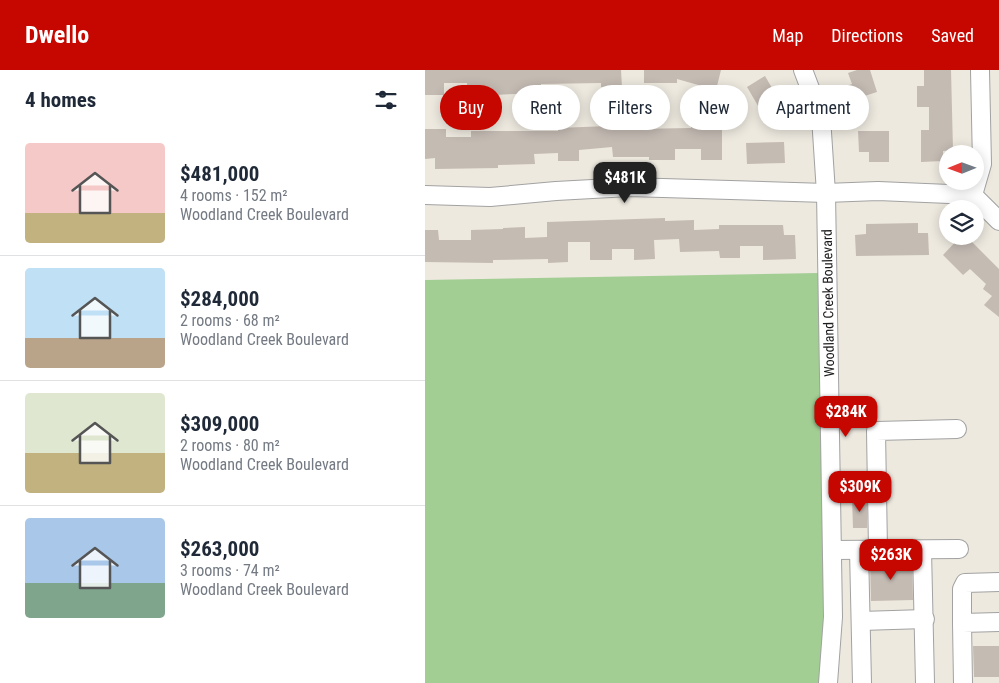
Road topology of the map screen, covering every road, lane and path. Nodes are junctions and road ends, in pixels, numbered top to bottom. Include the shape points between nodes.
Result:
1 (803, 70) edge
2 (980, 70) edge
3 (826, 193) junction
4 (425, 195) edge
5 (973, 195) junction
6 (999, 221) edge
7 (957, 428) dead end
8 (959, 549) dead end
9 (832, 550) junction
10 (859, 550) junction
11 (878, 550) junction
12 (921, 550) junction
13 (999, 582) edge
14 (925, 619) junction
15 (861, 621) junction
16 (999, 622) edge
17 (963, 623) junction
18 (827, 683) edge
19 (862, 683) edge
20 (925, 683) edge
21 (963, 683) edge

1 - 3 street, Woodland Creek Boulevard via 821,116
2 - 5 street via 982,164
3 - 4 street via 629,187 490,197
3 - 5 street via 878,191
3 - 9 street, Woodland Creek Boulevard
5 - 6 street
7 - 11 street via 876,430
8 - 12 street
9 - 10 street
9 - 18 street, Woodland Creek Boulevard via 833,617
10 - 11 street
10 - 15 street
11 - 12 street
12 - 14 street
13 - 17 street via 965,583 962,589
14 - 15 street
14 - 20 street
15 - 19 street
16 - 17 street
17 - 21 street

